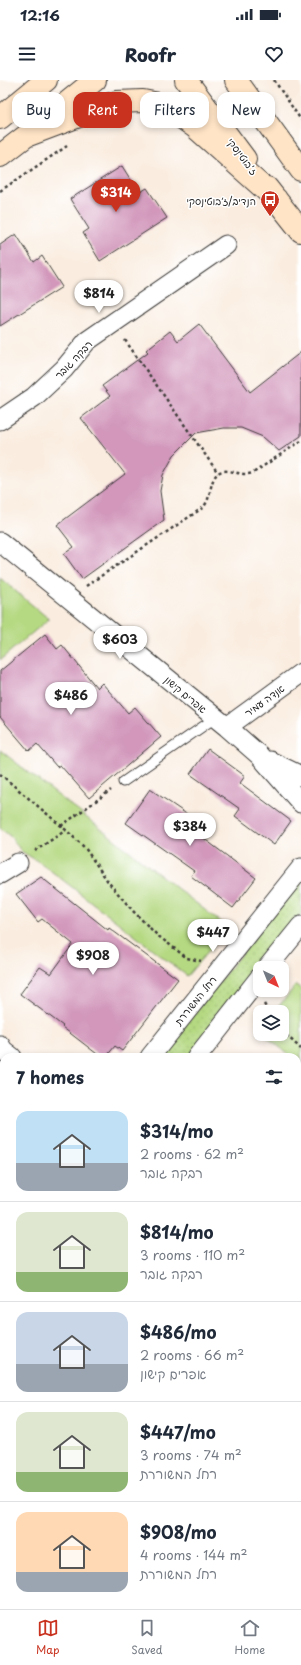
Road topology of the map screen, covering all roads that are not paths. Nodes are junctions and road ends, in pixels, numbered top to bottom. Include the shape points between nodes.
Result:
1 (46, 80) edge
2 (95, 80) edge
3 (186, 80) edge
4 (236, 80) edge
5 (255, 80) edge
6 (0, 118) edge
7 (26, 136) junction
8 (0, 156) edge
9 (301, 167) edge
10 (301, 170) edge
11 (276, 199) junction
12 (301, 231) edge
13 (226, 245) dead end
14 (0, 420) edge
15 (0, 542) edge
16 (301, 673) edge
17 (221, 723) junction
18 (259, 756) junction
19 (301, 776) edge
20 (123, 782) road end
21 (301, 803) edge
22 (18, 863) road end
23 (301, 868) edge
24 (0, 874) edge
25 (301, 926) edge
26 (273, 961) edge
27 (253, 986) edge
28 (0, 1045) edge
29 (7, 1053) edge
30 (153, 1053) edge
31 (200, 1053) edge

1 - 6 main road
2 - 7 main road
3 - 11 main road, ז'בוטינסקי
4 - 10 main road
5 - 9 main road
7 - 8 main road
7 - 11 main road via 116,102 143,101 164,105 195,127
11 - 12 main road, ז'בוטינסקי
13 - 14 street, רבקה גובר via 87,341 64,369 34,397
15 - 17 street, אפרים קישון
16 - 17 street, אנדה עמיר
17 - 18 street, אפרים קישון
17 - 20 lane
18 - 19 street, אפרים קישון
18 - 21 street, אפרים קישון
22 - 24 street
23 - 30 street, רחל המשוררת
25 - 26 street
27 - 31 street
28 - 29 street

